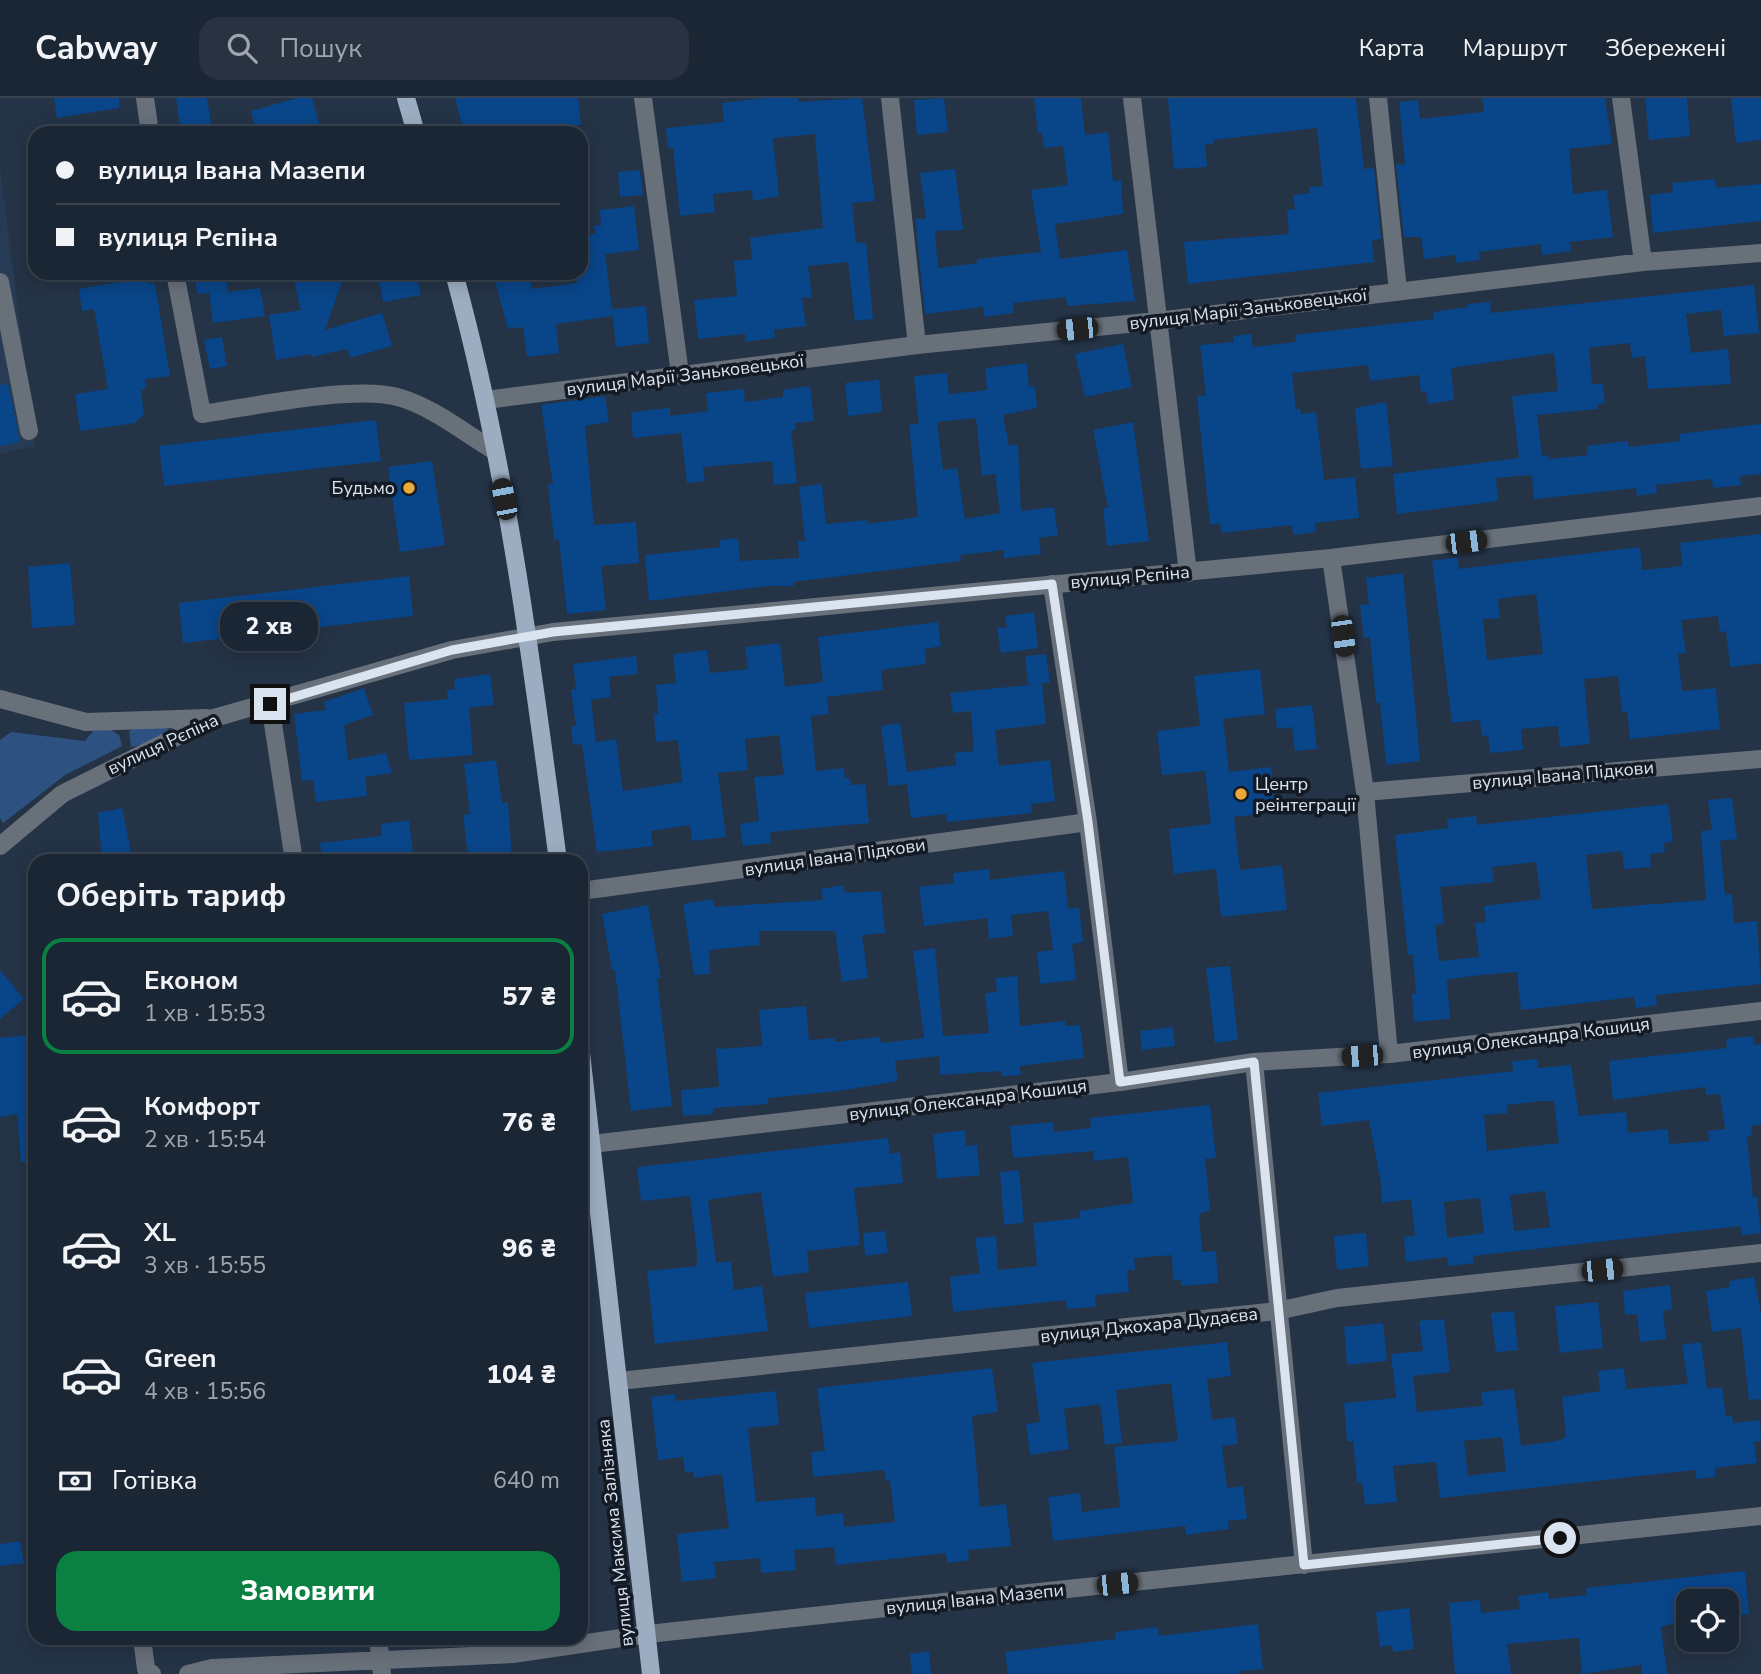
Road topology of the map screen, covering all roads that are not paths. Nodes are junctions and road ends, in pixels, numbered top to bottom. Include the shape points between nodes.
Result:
1 (145, 98) edge
2 (406, 98) edge
3 (643, 98) edge
4 (890, 98) edge
5 (1132, 98) edge
6 (1378, 98) edge
7 (1620, 98) edge
8 (149, 126) edge
9 (413, 126) edge
10 (1761, 253) edge
11 (1643, 262) junction
12 (176, 280) edge
13 (456, 280) edge
14 (0, 282) edge
15 (1398, 291) junction
16 (1157, 321) junction
17 (917, 345) junction
18 (680, 374) junction
19 (486, 400) junction
20 (29, 431) dead end
21 (495, 451) junction
22 (1761, 506) edge
23 (1331, 558) junction
24 (1188, 573) junction
25 (1052, 584) junction
26 (529, 637) junction
27 (0, 699) edge
28 (270, 704) junction
29 (214, 718) junction
30 (1761, 759) edge
31 (1365, 792) junction
32 (1088, 822) junction
33 (0, 845) edge
34 (293, 854) edge
35 (557, 854) edge
36 (588, 890) edge
37 (1761, 1011) edge
38 (1389, 1054) junction
39 (1254, 1062) junction
40 (1120, 1082) junction
41 (588, 1111) edge
42 (592, 1144) junction
43 (1761, 1253) edge
44 (1277, 1311) junction
45 (619, 1381) junction
46 (1761, 1516) edge
47 (1304, 1565) junction
48 (648, 1634) junction
49 (588, 1643) edge
50 (143, 1645) edge
51 (379, 1645) edge
52 (574, 1645) edge
53 (381, 1667) edge
54 (211, 1671) edge
55 (152, 1674) edge
56 (188, 1674) edge
57 (651, 1674) edge

1 - 8 street
2 - 9 main road
3 - 18 street
4 - 17 street
5 - 16 street
6 - 15 street
7 - 11 street
10 - 11 street, вулиця Марії Заньковецької
11 - 15 street, вулиця Марії Заньковецької
12 - 21 street via 202,414 374,392 422,407
13 - 19 main road
14 - 20 street
15 - 16 street, вулиця Марії Заньковецької
16 - 17 street, вулиця Марії Заньковецької
16 - 24 street
17 - 18 street, вулиця Марії Заньковецької
18 - 19 street, вулиця Марії Заньковецької
19 - 21 main road
21 - 26 main road
22 - 23 street, вулиця Рєпіна
23 - 24 street, вулиця Рєпіна
23 - 31 street
24 - 25 street, вулиця Рєпіна
25 - 26 street, вулиця Рєпіна
25 - 32 street
26 - 28 street, вулиця Рєпіна via 452,650
26 - 35 main road
27 - 29 street via 86,722
28 - 29 street, вулиця Рєпіна
28 - 34 street
29 - 33 street, вулиця Рєпіна via 62,794
30 - 31 street, вулиця Івана Підкови
31 - 38 street
32 - 36 street, вулиця Івана Підкови
32 - 40 street
37 - 38 street, вулиця Олександра Кошиця
38 - 39 street, вулиця Олександра Кошиця
39 - 40 street, вулиця Олександра Кошиця
39 - 44 street
40 - 42 street, вулиця Олександра Кошиця
41 - 42 main road, вулиця Максима Залізняка
42 - 45 main road, вулиця Максима Залізняка
43 - 44 street, вулиця Джохара Дудаєва via 1337,1298
44 - 45 street, вулиця Джохара Дудаєва
44 - 47 street
45 - 48 main road, вулиця Максима Залізняка
46 - 47 street, вулиця Івана Мазепи
47 - 48 street, вулиця Івана Мазепи
48 - 49 street, вулиця Івана Мазепи
48 - 57 main road, вулиця Максима Залізняка
50 - 55 street via 146,1669
51 - 53 street
52 - 53 street, вулиця Івана Мазепи
53 - 54 street, вулиця Івана Мазепи
54 - 56 street, вулиця Івана Мазепи

